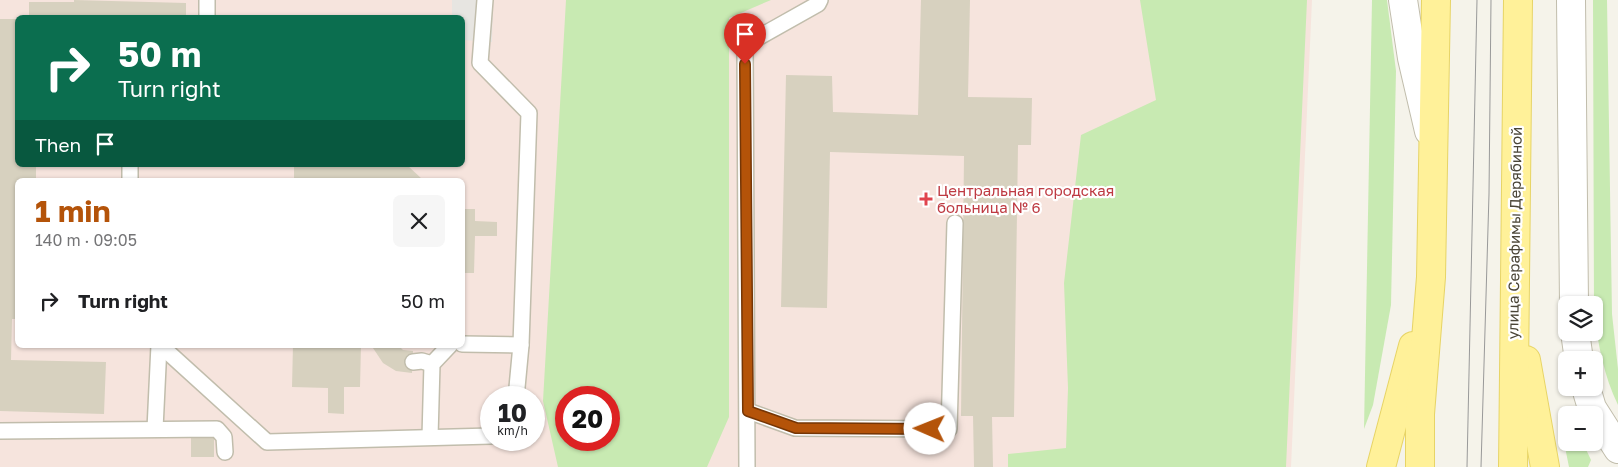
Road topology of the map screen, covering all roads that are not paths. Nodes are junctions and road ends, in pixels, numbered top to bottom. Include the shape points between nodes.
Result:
1 (207, 0) edge
2 (485, 0) edge
3 (820, 0) edge
4 (1403, 0) edge
5 (1436, 0) edge
6 (1518, 0) edge
7 (1571, 0) edge
8 (207, 15) edge
9 (1434, 154) junction
10 (955, 223) dead end
11 (1431, 277) junction
12 (1513, 286) junction
13 (1574, 296) edge
14 (465, 344) edge
15 (521, 345) junction
16 (159, 348) edge
17 (162, 348) edge
18 (447, 348) edge
19 (413, 362) dead end
20 (432, 364) junction
21 (517, 386) edge
22 (1588, 396) edge
23 (748, 411) junction
24 (155, 429) junction
25 (0, 430) edge
26 (480, 436) edge
27 (430, 437) junction
28 (1618, 449) edge
29 (225, 452) dead end
30 (747, 467) edge
31 (1381, 467) edge
32 (1420, 467) edge
33 (1513, 467) edge
34 (1545, 467) edge

1 - 8 lane
2 - 15 lane via 480,63 529,113
3 - 23 lane via 745,45
4 - 9 street via 1412,58
5 - 9 main road
6 - 12 main road, улица Серафимы Дерябиной
7 - 13 street
9 - 11 main road
10 - 23 lane via 949,430 796,428
11 - 31 main road
11 - 32 main road via 1420,414
12 - 33 main road, улица Серафимы Дерябиной
12 - 34 main road
14 - 15 lane
15 - 21 lane
16 - 24 lane
17 - 27 lane via 267,442
18 - 20 lane
19 - 20 lane
20 - 27 lane
22 - 28 street via 1592,408
23 - 30 lane
24 - 25 lane
24 - 29 lane via 216,429 224,437
26 - 27 lane

